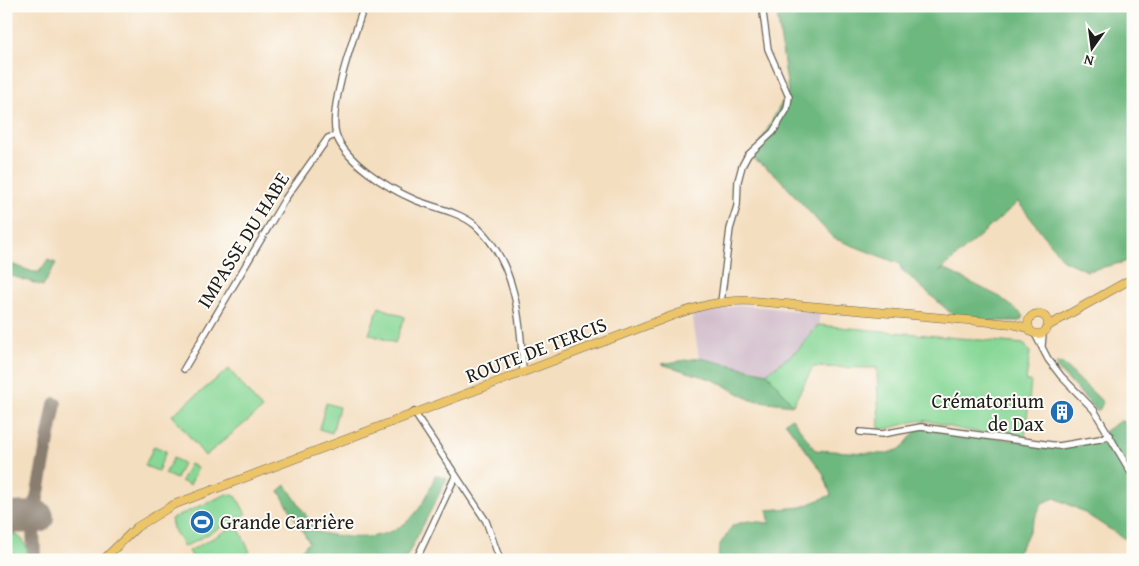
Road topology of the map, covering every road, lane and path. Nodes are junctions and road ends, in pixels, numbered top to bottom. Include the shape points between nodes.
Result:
1 (364, 6) edge
2 (762, 6) edge
3 (336, 135) junction
4 (1133, 278) edge
5 (720, 302) junction
6 (1038, 327) junction
7 (184, 369) dead end
8 (523, 372) junction
9 (414, 412) junction
10 (860, 432) dead end
11 (1110, 434) junction
12 (1133, 476) edge
13 (455, 477) junction
14 (103, 560) edge
15 (416, 560) edge
16 (500, 560) edge

1 - 3 street via 343,75
2 - 5 street via 768,49 789,97 774,132 748,155 742,166
3 - 7 street, IMPASSE DU HABE via 328,138 285,199
3 - 8 street via 354,159 384,183 414,200 474,224 486,236 510,276
4 - 6 main road via 1060,319
5 - 6 main road, ROUTE DE TERCIS via 753,301
5 - 8 main road, ROUTE DE TERCIS via 683,312
6 - 11 street via 1048,359 1094,410
8 - 9 main road, ROUTE DE TERCIS
9 - 13 street
9 - 14 main road, ROUTE DE TERCIS via 172,505 137,527
10 - 11 street via 882,434 921,427 1059,446 1100,439
11 - 12 street
13 - 15 street
13 - 16 street via 486,521

